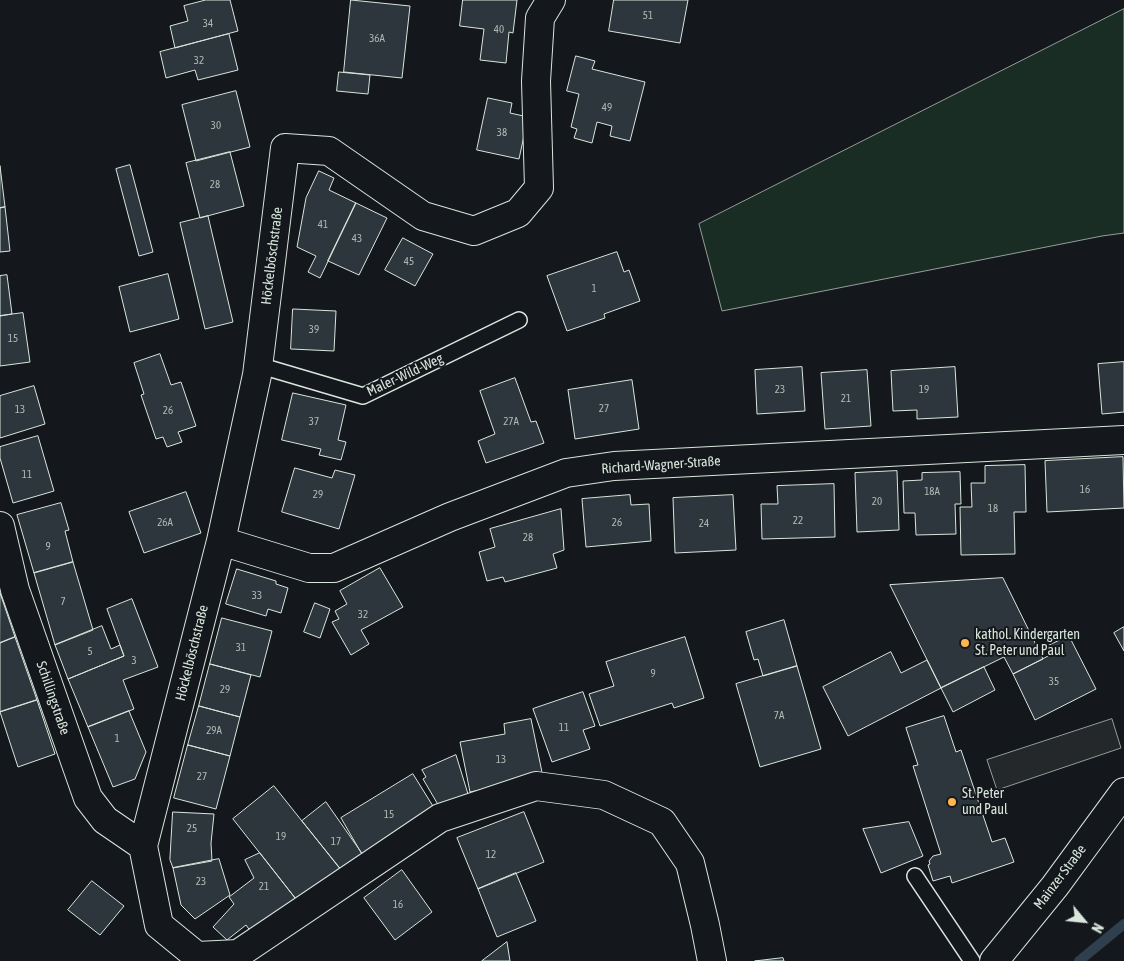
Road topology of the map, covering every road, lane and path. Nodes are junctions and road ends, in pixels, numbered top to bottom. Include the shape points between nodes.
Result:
1 (551, 0) edge
2 (519, 320) dead end
3 (258, 365) junction
4 (1124, 440) edge
5 (0, 526) edge
6 (221, 541) junction
7 (1124, 792) edge
8 (143, 846) junction
9 (915, 876) dead end
10 (712, 961) edge
11 (972, 961) edge
12 (994, 961) edge

1 - 3 street, Höckelböschstraße via 540,18 536,81 539,188 518,213 474,231 422,216 329,150 285,148
2 - 3 lane, Maler-Wild-Weg via 363,396
3 - 6 street, Höckelböschstraße
4 - 6 street, Richard-Wagner-Straße via 614,466 566,473 450,517 334,568 309,568
5 - 8 street, Schillingstraße via 15,590 88,798 105,820
6 - 8 street, Höckelböschstraße
7 - 12 street, Mainzer Straße via 1055,886
8 - 10 street, Höckelböschstraße via 159,925 197,956 238,954 440,818 536,786 604,795 662,822 690,863
9 - 11 lane

